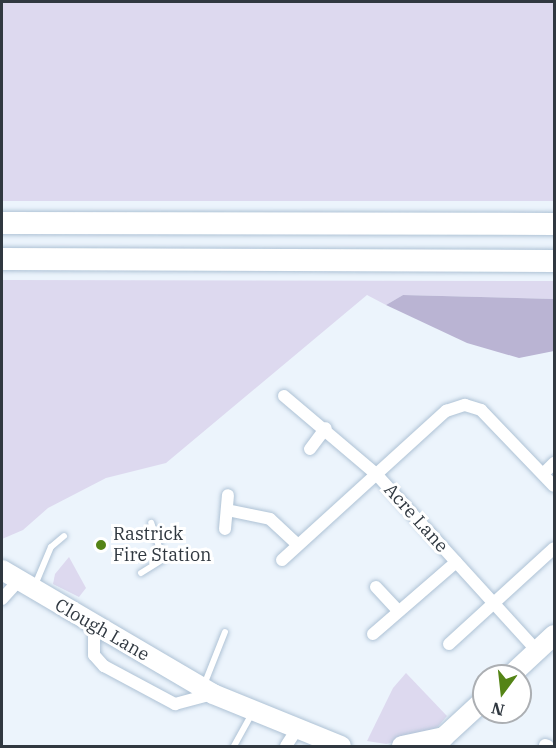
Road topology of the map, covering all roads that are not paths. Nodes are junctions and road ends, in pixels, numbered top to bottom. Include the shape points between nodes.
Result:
1 (2, 223) edge
2 (555, 224) edge
3 (2, 259) edge
4 (555, 261) edge
5 (284, 396) dead end
6 (326, 428) junction
7 (310, 449) dead end
8 (555, 463) edge
9 (543, 474) junction
10 (377, 475) junction
11 (555, 486) edge
12 (228, 495) dead end
13 (227, 510) junction
14 (151, 523) dead end
15 (225, 529) dead end
16 (64, 536) dead end
17 (298, 545) junction
18 (555, 548) edge
19 (282, 560) dead end
20 (456, 562) junction
21 (141, 573) dead end
22 (17, 580) edge
23 (376, 587) dead end
24 (2, 599) edge
25 (494, 601) junction
26 (398, 612) junction
27 (94, 626) junction
28 (225, 632) dead end
29 (373, 634) dead end
30 (555, 635) edge
31 (449, 644) dead end
32 (537, 651) junction
33 (523, 664) edge
34 (208, 691) junction
35 (253, 710) junction
36 (472, 711) edge
37 (297, 729) junction
38 (439, 742) edge
39 (234, 747) edge
40 (286, 747) edge
41 (341, 747) edge
42 (402, 747) edge

1 - 2 highway
3 - 4 highway
5 - 6 street, Acre Lane
6 - 7 street
6 - 10 street, Acre Lane
8 - 9 street
9 - 10 street via 481,410 465,405 446,411
9 - 11 street
10 - 17 street
10 - 20 street, Acre Lane
12 - 13 street
13 - 15 street
13 - 17 street via 270,519
14 - 21 lane via 163,559
16 - 22 lane
17 - 19 street
18 - 25 street
20 - 25 street, Acre Lane
20 - 26 street
22 - 24 street
22 - 27 main road, Clough Lane
23 - 26 street
25 - 31 street
25 - 32 street, Acre Lane
26 - 29 street
27 - 34 main road, Clough Lane
27 - 34 street via 94,655 104,666 175,704
28 - 34 lane
30 - 32 main road
32 - 33 main road
34 - 35 main road, Clough Lane
35 - 37 main road, Clough Lane
35 - 39 lane
36 - 38 main road
37 - 40 street
37 - 41 main road, Clough Lane
38 - 42 main road

